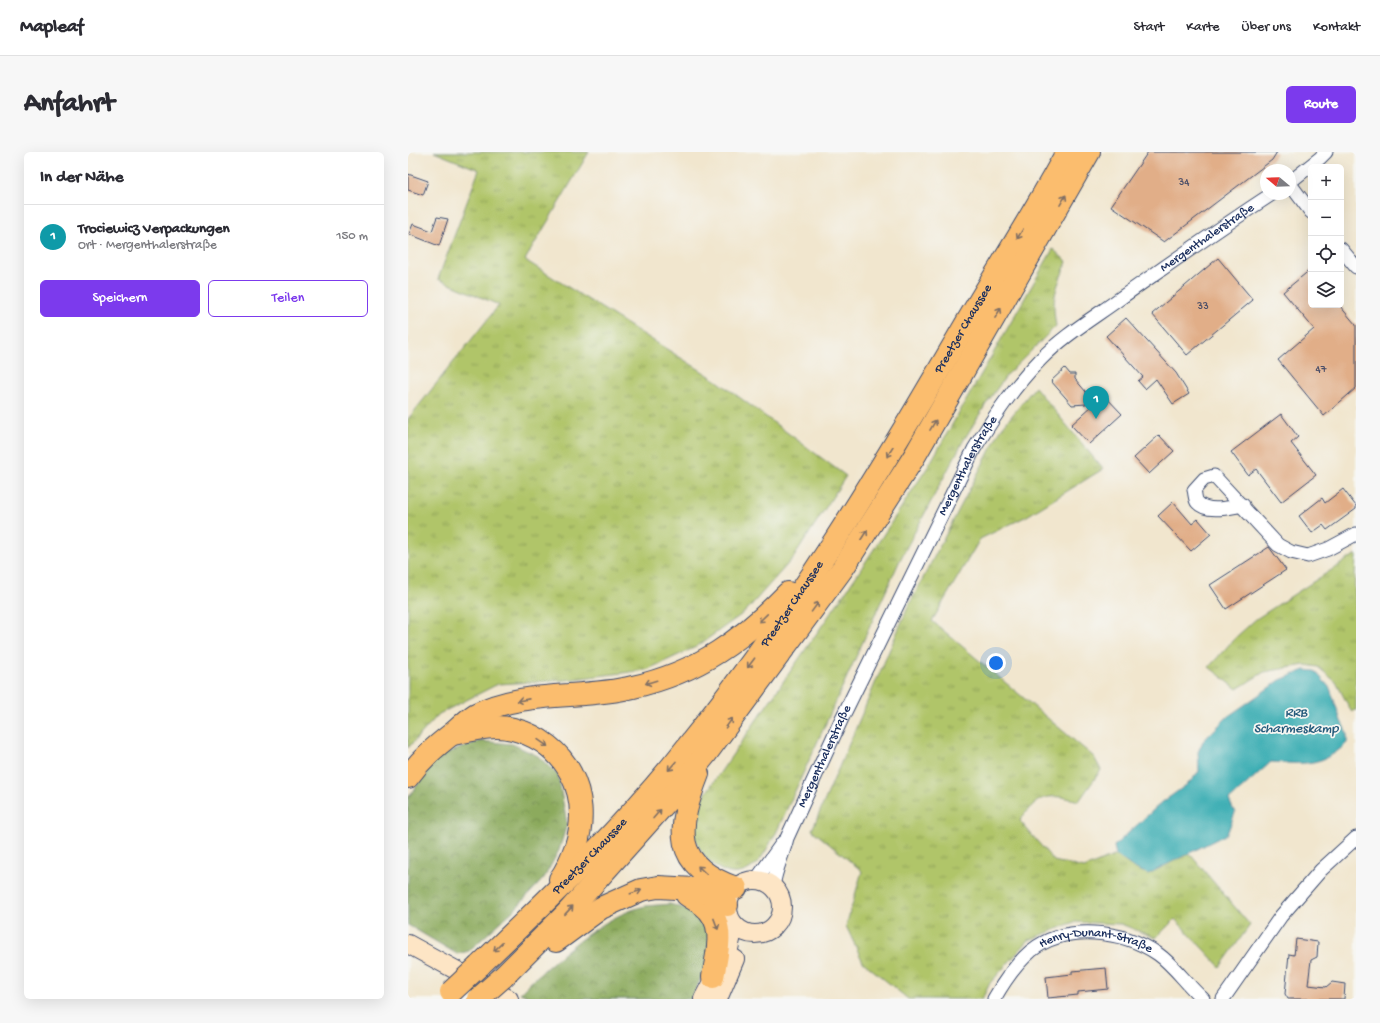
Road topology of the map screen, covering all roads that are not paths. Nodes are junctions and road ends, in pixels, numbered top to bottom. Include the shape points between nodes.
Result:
1 (1068, 152) edge
2 (1089, 152) edge
3 (1326, 152) edge
4 (1296, 178) edge
5 (1296, 191) edge
6 (1263, 200) edge
7 (1308, 208) edge
8 (1344, 253) edge
9 (1356, 267) edge
10 (1243, 506) dead end
11 (1356, 534) edge
12 (821, 562) junction
13 (452, 734) junction
14 (706, 754) junction
15 (408, 777) edge
16 (786, 838) junction
17 (1356, 838) edge
18 (756, 880) junction
19 (774, 887) junction
20 (678, 889) junction
21 (732, 906) junction
22 (517, 929) junction
23 (751, 935) junction
24 (408, 944) edge
25 (713, 977) junction
26 (502, 978) junction
27 (447, 996) edge
28 (478, 999) edge
29 (509, 999) edge
30 (703, 999) edge
31 (718, 999) edge
32 (994, 999) edge
33 (1203, 999) edge
34 (1224, 999) edge

1 -> 12 highway, Preetzer Chaussee via 914,413
14 -> 2 highway, Preetzer Chaussee via 843,568 914,457
3 - 4 street
5 - 7 street
6 - 16 street, Mergenthalerstraße via 1067,336 1018,384 974,449
8 - 9 street
10 - 11 street via 1278,545 1291,552 1308,556
12 -> 13 highway via 745,634 688,669 632,688 539,696 496,706 475,715
12 -> 22 highway, Preetzer Chaussee via 772,635 675,763 590,859
13 - 15 highway via 424,756
13 -> 22 highway via 500,727 514,730 545,744 558,756 575,780 580,797 581,817 573,856 562,876
21 -> 14 highway via 718,880 702,871 692,859 683,836 684,812
26 -> 14 highway, Preetzer Chaussee via 632,843
16 - 18 street, Mergenthalerstraße
16 - 19 street, Mergenthalerstraße via 784,852 775,874
17 - 34 street via 1300,893 1266,936
18 - 19 main road
18 - 21 main road via 743,882
19 - 23 main road via 781,900 780,918 768,931
20 - 21 highway via 702,891
20 -> 25 highway via 704,905 718,927 719,947
26 -> 20 highway via 519,972 600,908 641,890 658,887
21 - 23 main road via 745,933
21 - 25 main road via 729,949
22 -> 27 highway, Preetzer Chaussee, bridge
23 - 31 main road via 738,953
24 - 29 main road
25 - 30 main road
26 - 28 highway, Preetzer Chaussee, bridge
32 - 33 street, Henry-Dunant-Straße via 1032,951 1051,940 1074,933 1098,933 1133,941 1158,954

